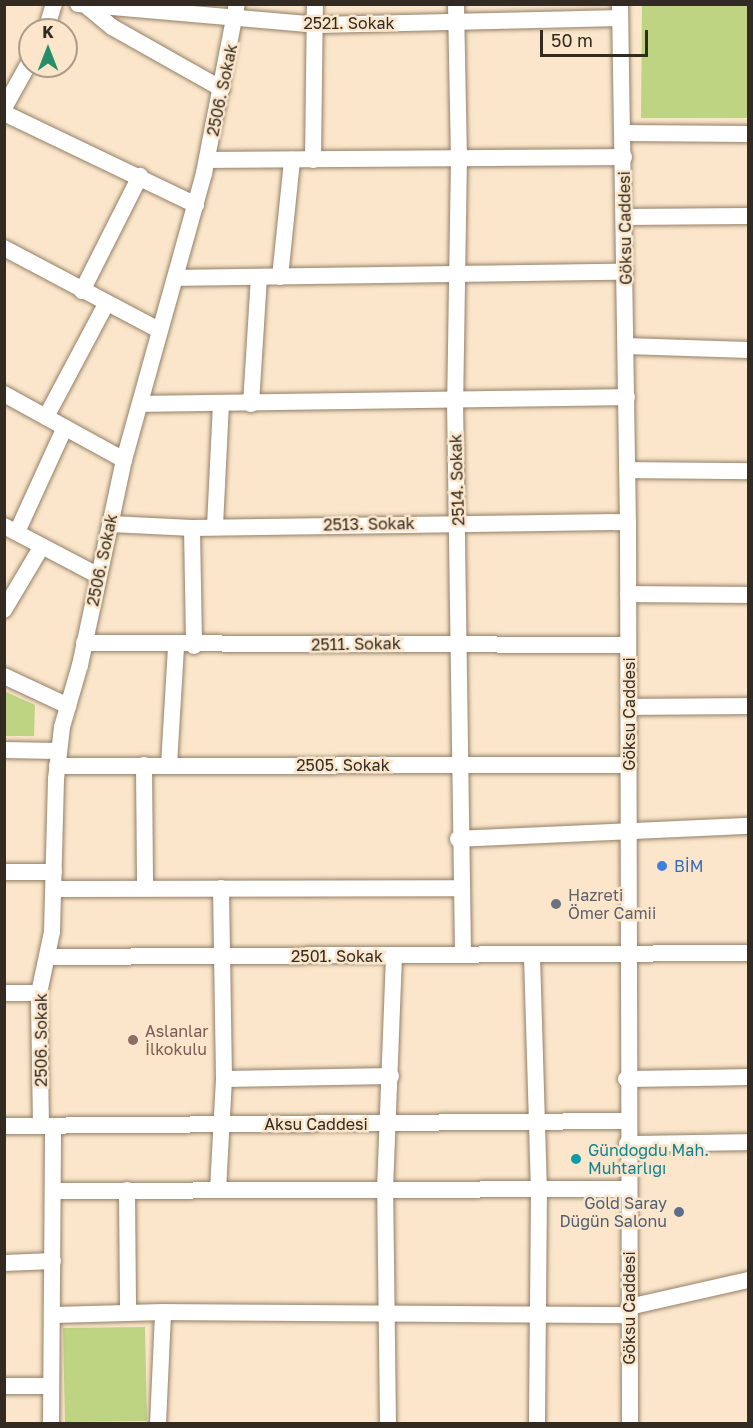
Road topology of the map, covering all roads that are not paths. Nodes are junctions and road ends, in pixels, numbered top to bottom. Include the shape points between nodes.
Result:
1 (315, 4) edge
2 (456, 4) edge
3 (83, 6) edge
4 (237, 11) edge
5 (620, 11) edge
6 (457, 23) junction
7 (316, 25) junction
8 (21, 78) edge
9 (222, 89) junction
10 (4, 108) edge
11 (4, 113) edge
12 (624, 133) junction
13 (748, 134) edge
14 (459, 157) junction
15 (624, 157) junction
16 (207, 160) junction
17 (292, 160) junction
18 (313, 160) junction
19 (140, 177) junction
20 (196, 205) junction
21 (748, 216) edge
22 (625, 217) junction
23 (4, 248) edge
24 (456, 272) junction
25 (625, 272) junction
26 (280, 277) junction
27 (176, 278) junction
28 (259, 278) junction
29 (82, 291) junction
30 (106, 304) junction
31 (159, 330) junction
32 (626, 346) junction
33 (748, 350) edge
34 (4, 394) edge
35 (627, 396) junction
36 (455, 400) junction
37 (142, 404) junction
38 (221, 404) junction
39 (251, 404) junction
40 (46, 417) junction
41 (65, 427) junction
42 (124, 460) junction
43 (627, 470) junction
44 (748, 471) edge
45 (628, 522) junction
46 (111, 524) junction
47 (459, 524) junction
48 (216, 526) junction
49 (192, 528) junction
50 (11, 529) edge
51 (42, 546) junction
52 (99, 576) junction
53 (628, 594) junction
54 (748, 595) edge
55 (4, 610) edge
56 (458, 642) junction
57 (84, 644) junction
58 (628, 645) junction
59 (176, 646) junction
60 (194, 646) junction
61 (4, 676) edge
62 (68, 706) junction
63 (748, 706) edge
64 (629, 707) junction
65 (4, 750) edge
66 (58, 758) junction
67 (144, 765) junction
68 (169, 765) junction
69 (458, 765) junction
70 (629, 765) junction
71 (748, 826) edge
72 (629, 829) junction
73 (458, 839) junction
74 (4, 872) edge
75 (54, 872) junction
76 (145, 888) junction
77 (221, 888) junction
78 (462, 888) junction
79 (54, 889) junction
80 (748, 953) edge
81 (463, 955) junction
82 (627, 955) junction
83 (394, 956) junction
84 (532, 956) junction
85 (47, 957) junction
86 (224, 957) junction
87 (4, 993) edge
88 (39, 993) junction
89 (391, 1076) junction
90 (748, 1077) edge
91 (224, 1078) junction
92 (626, 1079) junction
93 (627, 1121) junction
94 (535, 1122) junction
95 (388, 1123) junction
96 (222, 1125) junction
97 (4, 1126) edge
98 (47, 1126) junction
99 (748, 1142) edge
100 (627, 1144) junction
101 (127, 1190) junction
102 (218, 1190) junction
103 (385, 1190) junction
104 (628, 1190) junction
105 (53, 1191) junction
106 (539, 1191) junction
107 (53, 1261) junction
108 (4, 1263) edge
109 (748, 1280) edge
110 (629, 1311) junction
111 (128, 1312) junction
112 (163, 1312) junction
113 (387, 1312) junction
114 (537, 1314) junction
115 (53, 1316) junction
116 (4, 1386) edge
117 (51, 1386) junction
118 (51, 1424) edge
119 (158, 1424) edge
120 (388, 1424) edge
121 (537, 1424) edge
122 (630, 1424) edge

1 - 7 street
2 - 6 street, 2514. Sokak
3 - 4 street, 2521. Sokak
3 - 9 street via 112,27
4 - 7 street, 2521. Sokak
4 - 9 street, 2506. Sokak
5 - 6 street, 2521. Sokak
5 - 12 street, Göksu Caddesi
6 - 7 street, 2521. Sokak
6 - 14 street, 2514. Sokak
7 - 18 street
8 - 10 street
9 - 16 street, 2506. Sokak
11 - 19 street
12 - 13 street
12 - 15 street, Göksu Caddesi
14 - 15 street
14 - 18 street
14 - 24 street, 2514. Sokak
15 - 22 street, Göksu Caddesi
16 - 17 street
16 - 20 street, 2506. Sokak
17 - 18 street
17 - 26 street
19 - 20 street
19 - 29 street
20 - 27 street, 2506. Sokak
21 - 22 street
22 - 25 street, Göksu Caddesi
23 - 29 street
24 - 25 street
24 - 26 street
24 - 36 street, 2514. Sokak
25 - 32 street, Göksu Caddesi
26 - 28 street
27 - 28 street
27 - 31 street, 2506. Sokak
28 - 39 street
29 - 30 street
30 - 31 street
30 - 40 street
31 - 37 street, 2506. Sokak
32 - 33 street
32 - 35 street, Göksu Caddesi
34 - 40 street
35 - 36 street
35 - 43 street, Göksu Caddesi
36 - 39 street
36 - 47 street, 2514. Sokak
37 - 38 street
37 - 42 street, 2506. Sokak
38 - 39 street
38 - 48 street
40 - 41 street
41 - 42 street
41 - 50 street
42 - 46 street, 2506. Sokak
43 - 44 street
43 - 45 street, Göksu Caddesi
45 - 47 street, 2513. Sokak
45 - 53 street, Göksu Caddesi
46 - 49 street, 2513. Sokak
46 - 52 street, 2506. Sokak
47 - 48 street, 2513. Sokak
47 - 56 street, 2514. Sokak
48 - 49 street, 2513. Sokak
49 - 60 street
50 - 51 street
51 - 52 street
51 - 55 street
52 - 57 street, 2506. Sokak
53 - 54 street
53 - 58 street, Göksu Caddesi
56 - 58 street, 2511. Sokak
56 - 60 street, 2511. Sokak
56 - 69 street, 2514. Sokak
57 - 59 street, 2511. Sokak
57 - 62 street, 2506. Sokak
58 - 64 street, Göksu Caddesi
59 - 60 street, 2511. Sokak
59 - 68 street
61 - 62 street
62 - 66 street, 2506. Sokak
63 - 64 street
64 - 70 street, Göksu Caddesi
65 - 66 street, 2505. Sokak
66 - 67 street, 2505. Sokak
66 - 75 street, 2506. Sokak
67 - 68 street, 2505. Sokak
67 - 76 street
68 - 69 street, 2505. Sokak
69 - 70 street, 2505. Sokak
69 - 73 street, 2514. Sokak
70 - 72 street, Göksu Caddesi
71 - 72 street
72 - 73 street
72 - 82 street, Göksu Caddesi
73 - 78 street, 2514. Sokak
74 - 75 street
75 - 79 street, 2506. Sokak
76 - 77 street
76 - 79 street
77 - 78 street
77 - 86 street
78 - 81 street, 2514. Sokak
79 - 85 street, 2506. Sokak
80 - 82 street, 2501. Sokak
81 - 83 street, 2501. Sokak
81 - 84 street, 2501. Sokak
82 - 84 street, 2501. Sokak
82 - 92 street, Göksu Caddesi
83 - 86 street, 2501. Sokak
83 - 89 street
84 - 94 street
85 - 86 street, 2501. Sokak
85 - 88 street, 2506. Sokak
86 - 91 street
87 - 88 street
88 - 98 street, 2506. Sokak
89 - 91 street
89 - 95 street
90 - 92 street
91 - 96 street
92 - 93 street, Göksu Caddesi
93 - 94 street, Aksu Caddesi
93 - 100 street, Göksu Caddesi
94 - 95 street, Aksu Caddesi
94 - 106 street
95 - 96 street, Aksu Caddesi
95 - 103 street
96 - 98 street, Aksu Caddesi
96 - 102 street
97 - 98 street, Aksu Caddesi
98 - 105 street, 2506. Sokak
99 - 100 street
100 - 104 street, Göksu Caddesi
101 - 102 street
101 - 105 street
101 - 111 street
102 - 103 street
103 - 106 street
103 - 113 street
104 - 106 street
104 - 110 street, Göksu Caddesi
105 - 107 street, 2506. Sokak
106 - 114 street
107 - 108 street
107 - 115 street, 2506. Sokak
109 - 110 street
110 - 114 street
110 - 122 street, Göksu Caddesi
111 - 112 street
111 - 115 street
112 - 113 street
112 - 119 street
113 - 114 street
113 - 120 street
114 - 121 street
115 - 117 street, 2506. Sokak
116 - 117 street
117 - 118 street, 2506. Sokak

